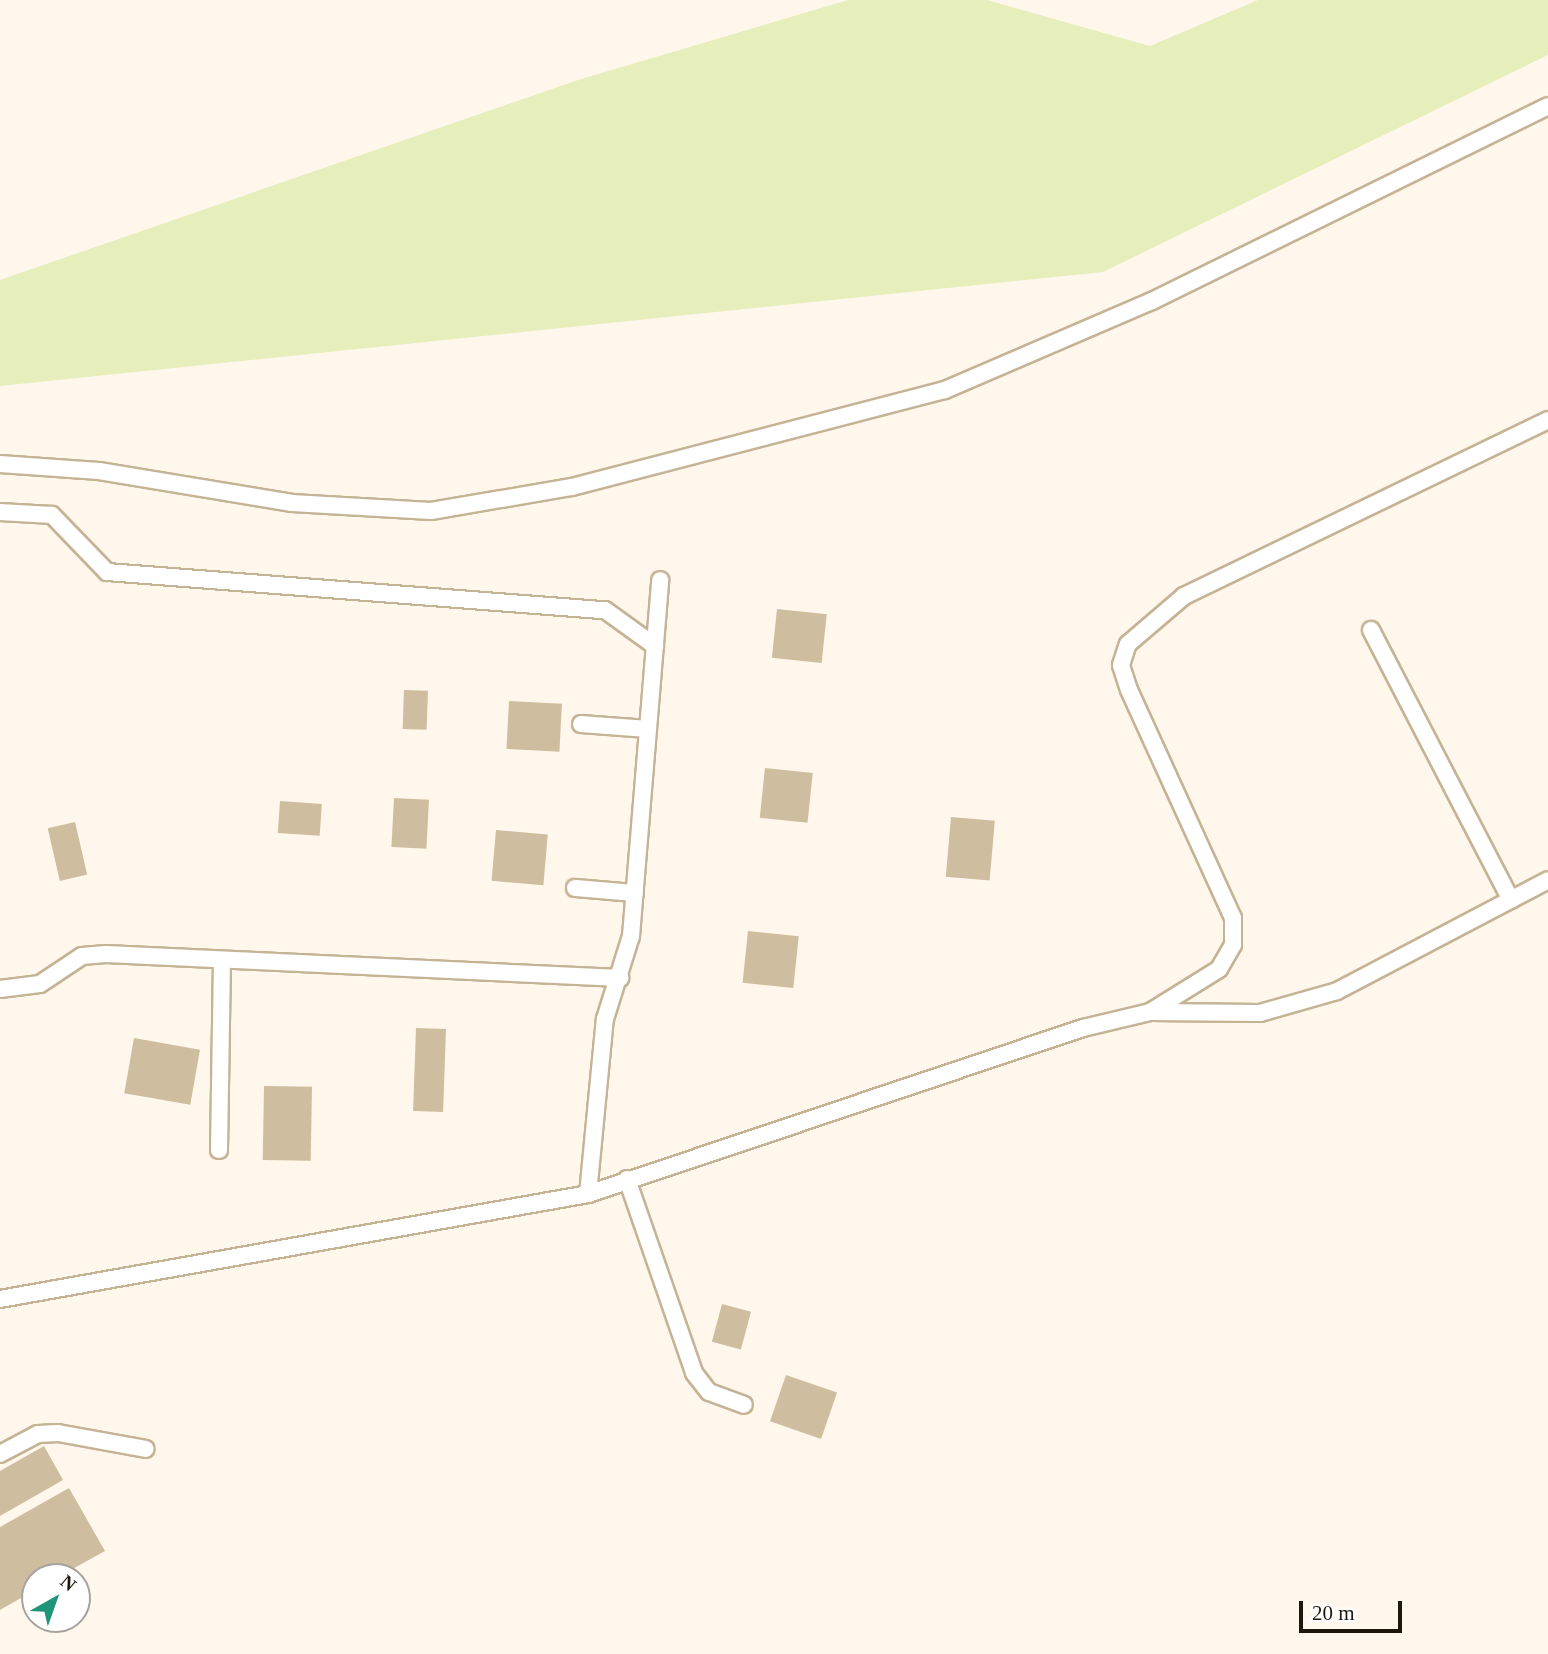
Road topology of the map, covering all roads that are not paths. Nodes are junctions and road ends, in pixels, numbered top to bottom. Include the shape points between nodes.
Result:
1 (1548, 106) edge
2 (1548, 420) edge
3 (0, 464) edge
4 (0, 512) edge
5 (660, 580) dead end
6 (1371, 630) dead end
7 (655, 646) junction
8 (581, 724) dead end
9 (648, 729) junction
10 (1548, 880) edge
11 (575, 888) dead end
12 (635, 893) junction
13 (1511, 900) junction
14 (222, 962) junction
15 (621, 978) junction
16 (0, 989) edge
17 (1150, 1012) junction
18 (219, 1150) dead end
19 (627, 1179) junction
20 (588, 1194) junction
21 (0, 1299) edge
22 (744, 1405) dead end
23 (146, 1449) dead end
24 (0, 1454) edge

1 - 3 lane via 1152,301 945,390 572,486 431,512 292,503 99,471
2 - 17 lane via 1184,596 1128,644 1121,665 1129,691 1233,918 1233,945 1219,970
4 - 7 lane via 52,515 107,572 605,610
5 - 7 lane
6 - 13 lane
7 - 9 lane
8 - 9 lane
9 - 12 lane
10 - 13 lane
11 - 12 lane
12 - 15 lane
13 - 17 lane via 1337,992 1260,1013
14 - 15 lane
14 - 16 lane via 82,956 40,984
14 - 18 lane
15 - 20 lane via 605,1019
17 - 19 lane via 1083,1028
19 - 20 lane
19 - 22 lane via 694,1373 709,1392
20 - 21 lane
23 - 24 lane via 58,1433 37,1434

